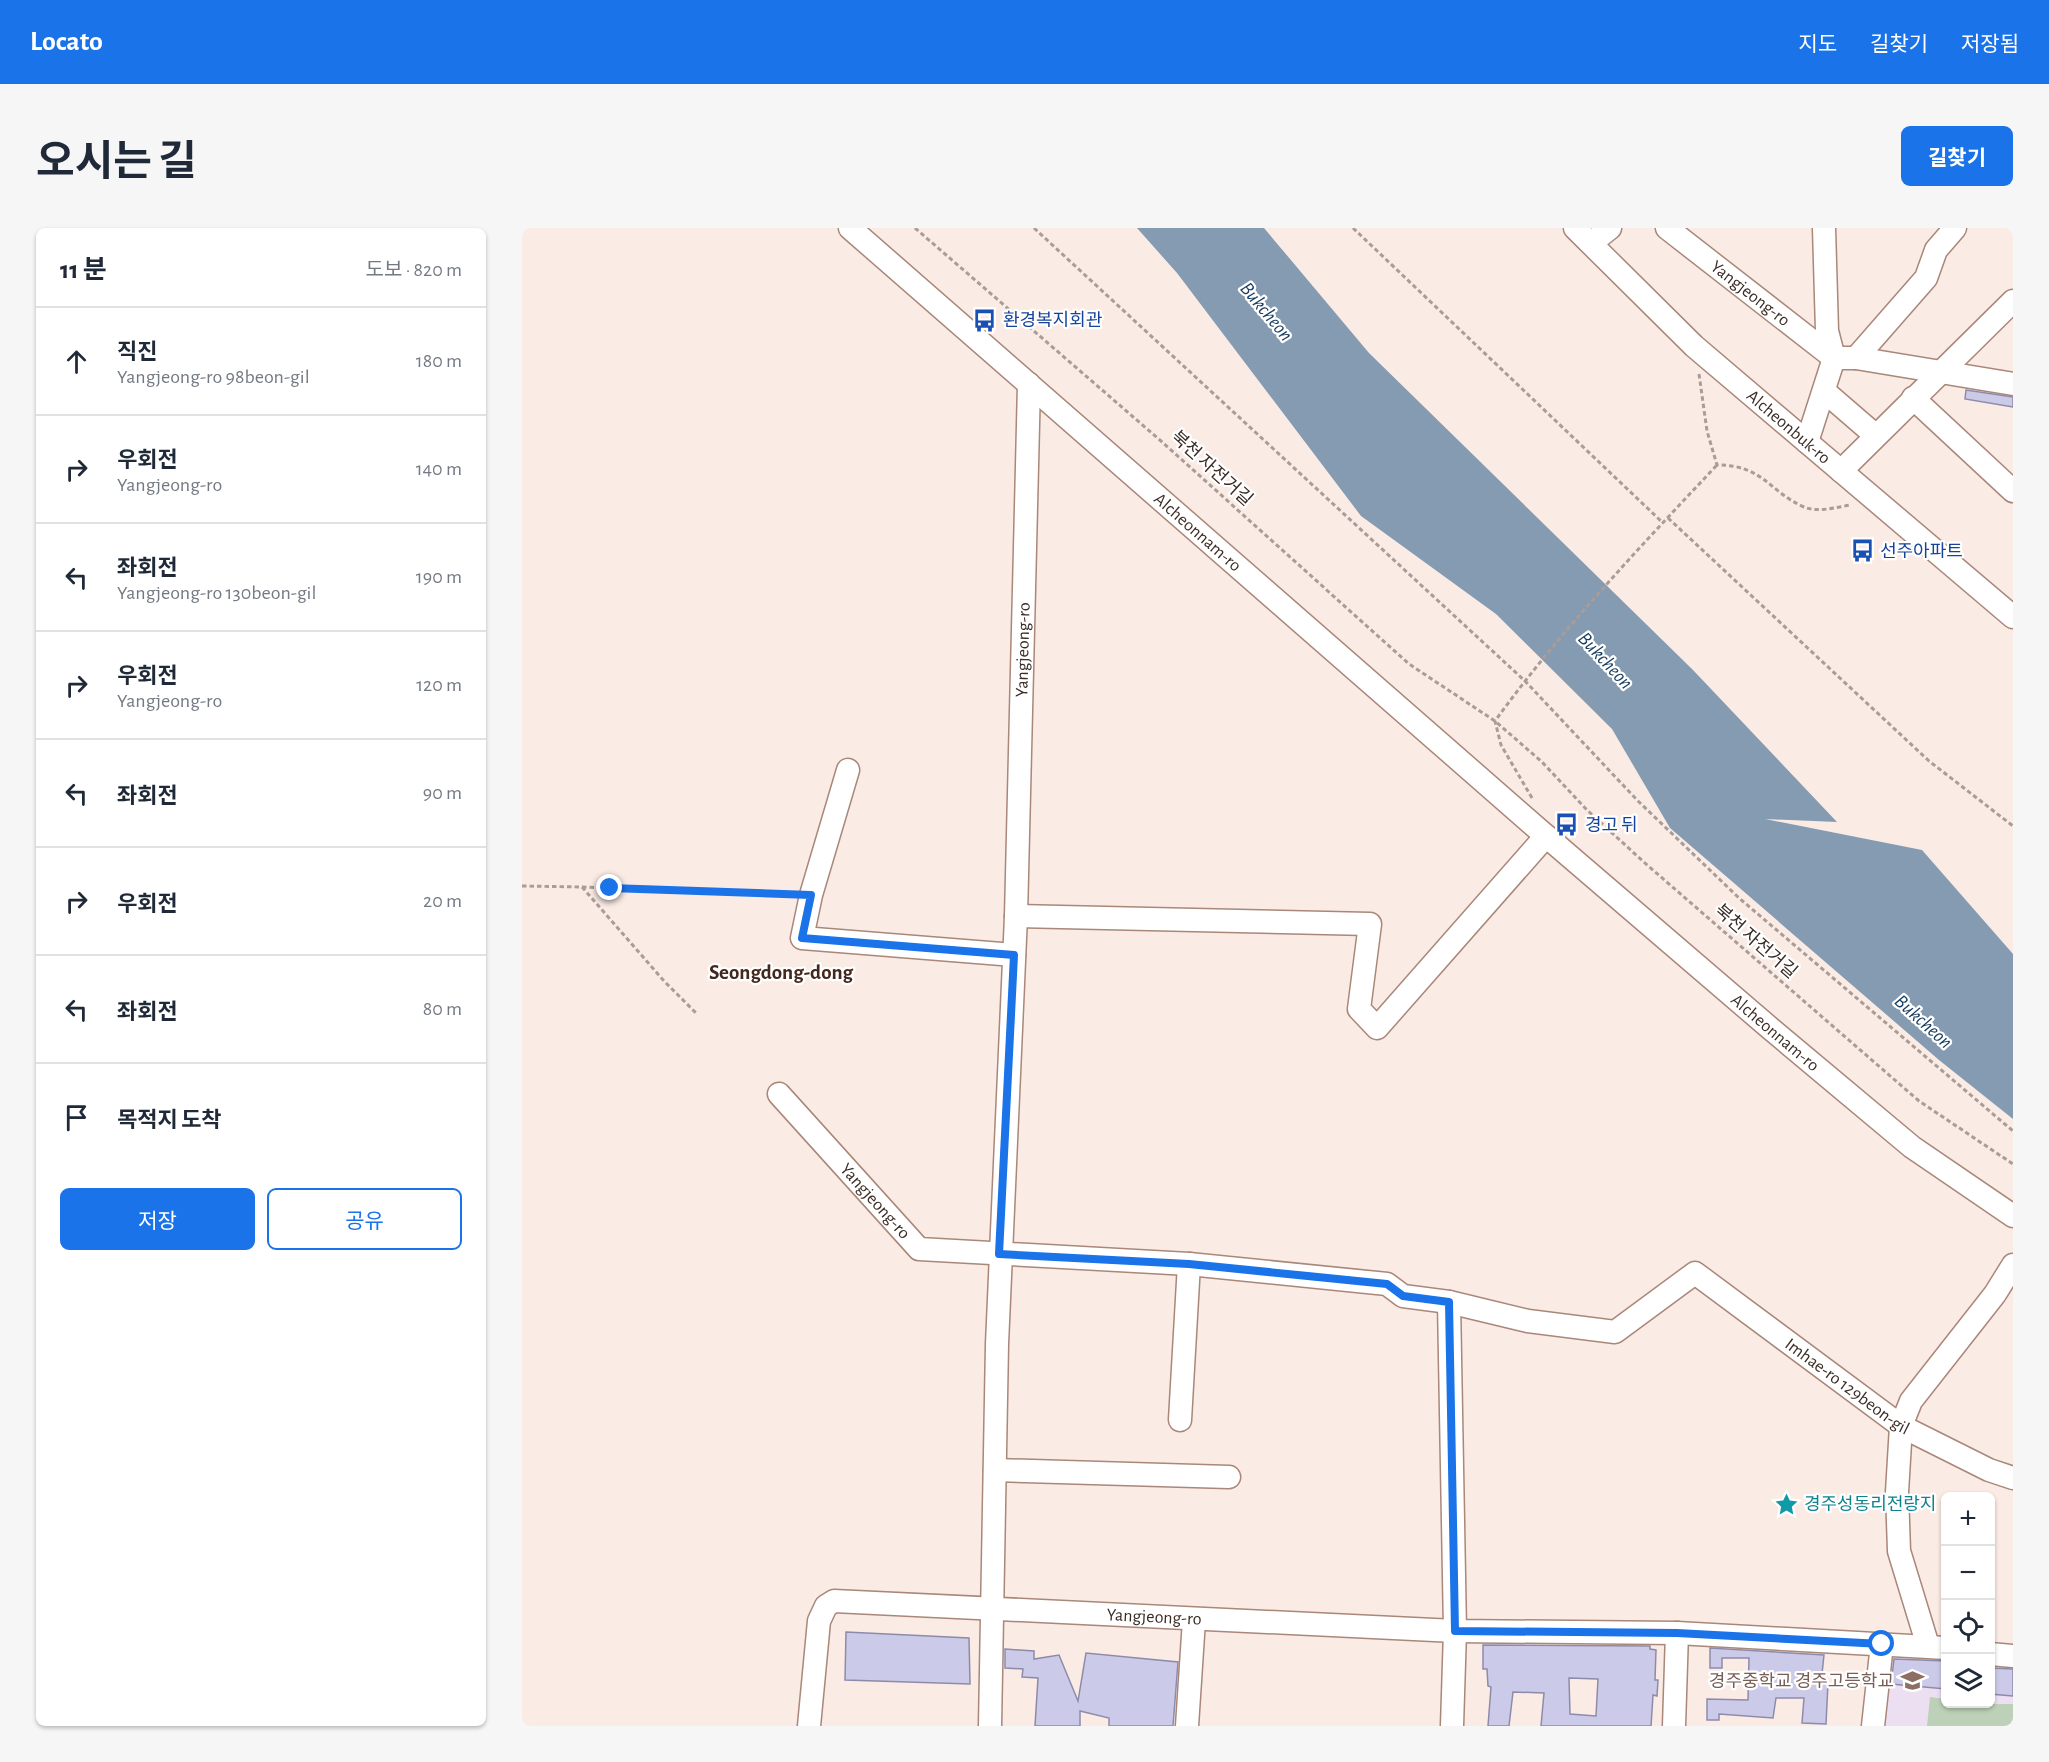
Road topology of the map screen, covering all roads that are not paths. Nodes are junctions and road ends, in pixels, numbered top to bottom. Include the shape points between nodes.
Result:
1 (850, 228) edge
2 (1610, 228) edge
3 (1667, 228) edge
4 (1824, 228) edge
5 (1955, 228) edge
6 (1583, 236) edge
7 (2013, 301) edge
8 (1845, 358) junction
9 (1939, 373) junction
10 (1029, 384) junction
11 (2013, 384) edge
12 (1824, 391) junction
13 (1913, 398) junction
14 (1875, 435) junction
15 (1808, 442) junction
16 (1841, 471) junction
17 (2013, 491) edge
18 (2013, 617) edge
19 (848, 770) dead end
20 (1546, 836) junction
21 (1016, 916) junction
22 (1014, 955) junction
23 (779, 1094) dead end
24 (2013, 1216) edge
25 (999, 1254) junction
26 (1189, 1264) junction
27 (2013, 1265) edge
28 (1449, 1302) junction
29 (1180, 1419) dead end
30 (1902, 1426) junction
31 (994, 1470) junction
32 (1229, 1477) dead end
33 (2013, 1478) edge
34 (992, 1609) junction
35 (1194, 1620) junction
36 (1455, 1631) junction
37 (1677, 1633) junction
38 (1882, 1644) junction
39 (1937, 1647) edge
40 (1995, 1654) edge
41 (2013, 1656) edge
42 (809, 1726) edge
43 (990, 1726) edge
44 (1187, 1726) edge
45 (1452, 1726) edge
46 (1674, 1726) edge
47 (1873, 1726) edge

1 - 10 street, Alcheonnam-ro
2 - 6 street
3 - 8 street, Yangjeong-ro
4 - 8 street via 1827,332
5 - 8 street via 1936,250 1926,278
6 - 15 street, Alcheonbuk-ro via 1694,346
7 - 9 street
8 - 9 street
8 - 12 street
9 - 11 street
9 - 13 street
10 - 20 street, Alcheonnam-ro
10 - 21 street, Yangjeong-ro
12 - 14 street
12 - 15 street
13 - 14 street
13 - 17 street
14 - 16 street
15 - 16 street, Alcheonbuk-ro
16 - 18 street, Alcheonbuk-ro
19 - 22 street via 802,938
20 - 21 street via 1377,1028 1359,1009 1370,924
20 - 24 street, Alcheonnam-ro via 1912,1147
21 - 22 street, Yangjeong-ro
22 - 25 street, Yangjeong-ro
23 - 25 street, Yangjeong-ro via 919,1249
25 - 26 street
25 - 31 street, Yangjeong-ro
26 - 28 street via 1387,1284 1403,1296
26 - 29 street
27 - 30 street via 1911,1401
28 - 30 street, Imhae-ro 129beon-gil via 1528,1321 1615,1332 1695,1273
28 - 36 street
30 - 33 street, Imhae-ro 129beon-gil
30 - 39 street via 1897,1492 1899,1551
31 - 32 street
31 - 34 street, Yangjeong-ro
34 - 35 street, Yangjeong-ro
34 - 42 street via 834,1601 826,1606 819,1621
34 - 43 street
35 - 36 street, Yangjeong-ro
35 - 44 street
36 - 37 street, Yangjeong-ro
36 - 45 street
37 - 38 street, Yangjeong-ro
37 - 46 street
38 - 39 street, Yangjeong-ro
38 - 47 street
40 - 41 street

